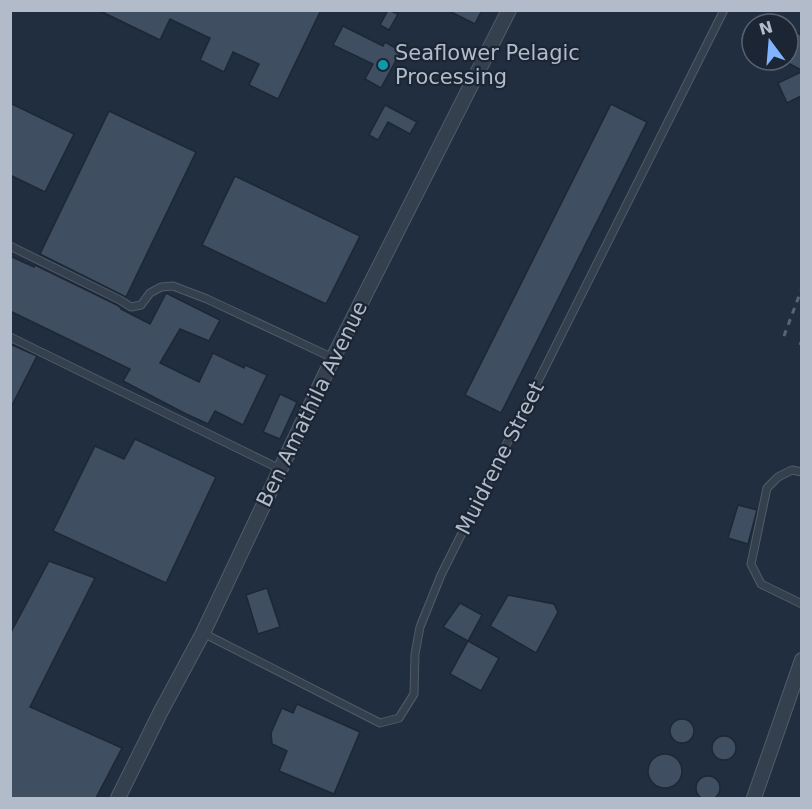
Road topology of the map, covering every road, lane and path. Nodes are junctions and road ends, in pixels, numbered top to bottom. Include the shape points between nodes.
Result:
1 (509, 10) edge
2 (724, 10) edge
3 (10, 246) edge
4 (10, 337) edge
5 (333, 358) junction
6 (280, 469) junction
7 (801, 472) edge
8 (801, 604) edge
9 (203, 633) junction
10 (801, 660) edge
11 (118, 798) edge
12 (754, 798) edge

1 - 5 street, Ben Amathila Avenue
2 - 9 lane, Muidrene Street via 441,575 420,627 414,694 399,718 380,723
3 - 5 lane via 131,307 141,305 161,287 173,286
4 - 6 lane
5 - 6 street, Ben Amathila Avenue
6 - 9 street, Ben Amathila Avenue
7 - 8 lane via 792,470 767,488 751,564 761,584
9 - 11 street, Ben Amathila Avenue
10 - 12 street

